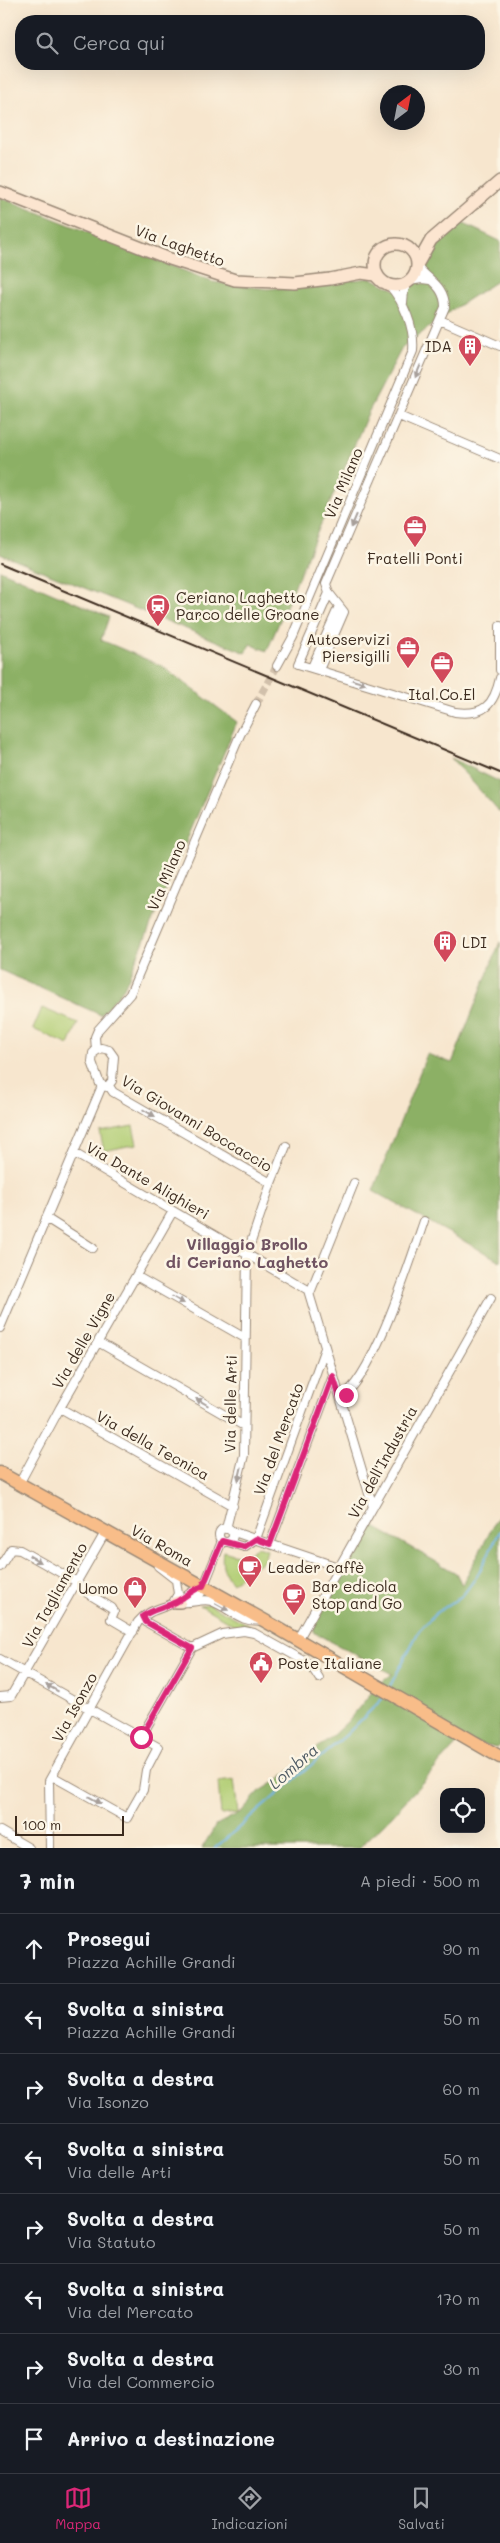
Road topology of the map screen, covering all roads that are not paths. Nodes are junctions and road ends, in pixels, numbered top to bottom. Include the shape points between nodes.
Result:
1 (500, 181) edge
2 (0, 192) edge
3 (431, 240) junction
4 (403, 246) junction
5 (377, 255) junction
6 (417, 266) junction
7 (357, 273) junction
8 (432, 281) junction
9 (408, 282) junction
10 (386, 283) junction
11 (404, 308) junction
12 (440, 320) junction
13 (500, 346) edge
14 (399, 416) junction
15 (500, 459) edge
16 (329, 593) junction
17 (500, 626) edge
18 (278, 666) tunnel mouth
19 (315, 668) junction
20 (500, 670) edge
21 (500, 678) edge
22 (256, 704) tunnel mouth
23 (96, 1050) junction
24 (106, 1086) junction
25 (286, 1146) dead end
26 (74, 1153) junction
27 (271, 1183) junction
28 (354, 1183) dead end
29 (173, 1211) junction
30 (46, 1218) junction
31 (424, 1221) dead end
32 (94, 1248) dead end
33 (247, 1254) junction
34 (136, 1276) junction
35 (310, 1293) junction
36 (491, 1298) dead end
37 (0, 1328) edge
38 (245, 1338) junction
39 (98, 1342) junction
40 (325, 1348) junction
41 (333, 1376) junction
42 (340, 1398) junction
43 (60, 1408) junction
44 (244, 1426) junction
45 (0, 1473) edge
46 (19, 1484) junction
47 (233, 1506) junction
48 (373, 1507) junction
49 (228, 1530) junction
50 (106, 1531) junction
51 (256, 1539) junction
52 (225, 1541) junction
53 (270, 1544) junction
54 (150, 1557) junction
55 (0, 1567) edge
56 (338, 1567) junction
57 (77, 1582) junction
58 (203, 1586) junction
59 (176, 1602) junction
60 (143, 1616) junction
61 (263, 1620) junction
62 (133, 1632) junction
63 (298, 1640) junction
64 (192, 1648) junction
65 (0, 1658) edge
66 (26, 1673) junction
67 (319, 1678) dead end
68 (0, 1697) edge
69 (90, 1709) junction
70 (141, 1737) junction
71 (500, 1757) edge
72 (52, 1776) junction
73 (0, 1832) edge
74 (29, 1848) edge
75 (50, 1848) edge

1 - 3 street
2 - 7 street, Via Laghetto via 170,259 235,280 295,283
3 - 4 street
3 - 6 street
4 - 5 street via 391,245
4 - 6 street via 413,253
5 - 7 street, Via Laghetto
5 - 10 street via 375,269
6 - 8 street
6 - 9 street
7 - 10 street via 375,276
8 - 9 street via 422,278
8 - 12 street via 439,286 445,299
9 - 10 street via 402,286
9 - 11 street, Via Milano via 402,297
10 - 11 street, Via Milano
11 - 18 street, Via Milano via 414,350
12 - 13 street
12 -> 14 street
14 - 15 street
14 -> 16 street via 326,584
16 - 19 street via 339,606
16 - 19 street via 298,664
17 - 20 street
19 -> 21 street via 470,714 483,710 491,702
22 - 23 street, Via Milano via 130,994 98,1030
23 - 24 street, Via Milano via 92,1062
23 - 24 street via 105,1048 114,1056 112,1081
24 - 26 street
24 -> 27 street, Via Giovanni Boccaccio
25 - 27 street, Via delle Arti
26 - 29 street, Via Dante Alighieri
26 - 30 street
27 - 33 street, Via delle Arti
28 - 35 street
29 - 33 street, Via Dante Alighieri
29 - 34 street, Via delle Vigne
30 - 32 street
30 - 37 street
31 - 42 street via 383,1336 350,1391
33 - 35 street, Via Dante Alighieri
33 - 38 street, Via delle Arti
34 -> 38 street
34 - 39 street, Via delle Vigne
35 - 40 street
36 - 48 street, Via dell'Industria
38 - 44 street, Via delle Arti
39 - 43 street, Via delle Vigne
44 -> 39 street
40 - 41 street
40 - 51 street, Via del Mercato
41 - 42 street
41 - 53 street, Via del Mercato
42 - 48 street
43 - 46 street, Via delle Vigne
43 - 47 street, Via della Tecnica
44 -> 47 street, Via delle Arti via 244,1455
45 - 46 main road, Via Roma
46 - 50 main road, Via Roma
47 - 49 street, Via delle Arti
48 - 56 street, Via dell'Industria
49 - 51 street
49 - 52 street via 232,1537
49 - 52 street via 219,1533
50 - 54 main road, Via Roma
50 - 57 street, Via Tagliamento
51 - 52 street via 244,1547
51 - 53 street
52 - 58 street
53 - 56 street
54 - 58 main road, Via Roma
54 - 59 street via 176,1580
55 -> 57 street via 7,1553 16,1549
56 - 63 street, Via dell'Industria
57 - 62 street via 112,1608 111,1619
57 - 66 street, Via Tagliamento
58 - 59 street via 197,1597
58 - 61 main road, Via Roma
59 - 60 street
59 -> 61 street via 210,1600 250,1622
60 - 62 street, Via Isonzo
60 - 64 street via 146,1622
61 - 63 main road, Via Roma
62 - 69 street, Via Isonzo
63 - 71 main road, Via Roma
64 - 67 street via 222,1634 254,1633 310,1664
64 - 70 street
65 - 66 street
66 - 68 street, Via Tagliamento via 11,1696
69 -> 66 street
69 - 70 street
69 - 72 street, Via Isonzo
72 -> 70 street via 127,1818 143,1790 146,1770 158,1747
72 - 75 street, Via Isonzo via 48,1786
73 - 74 street

